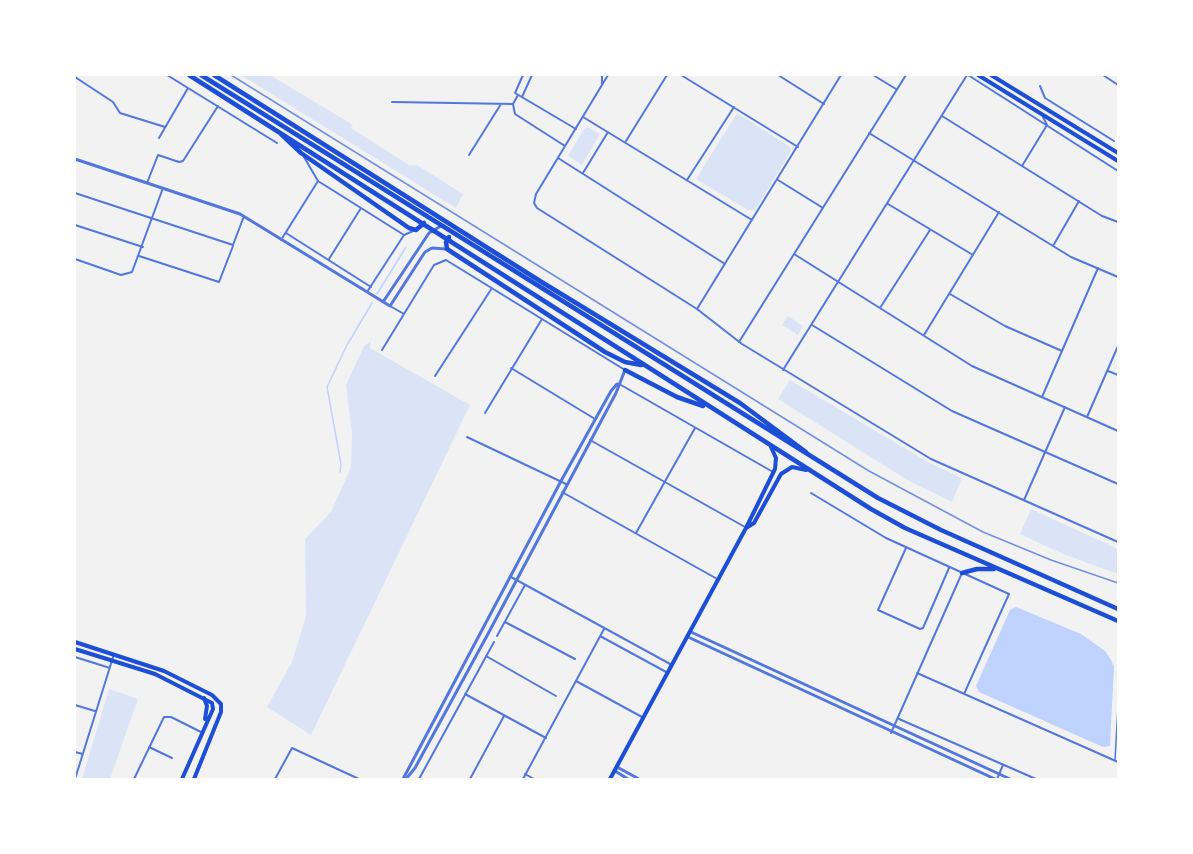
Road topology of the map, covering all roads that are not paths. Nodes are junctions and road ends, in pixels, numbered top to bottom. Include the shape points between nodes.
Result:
1 (167, 75) edge
2 (189, 75) edge
3 (201, 75) edge
4 (213, 75) edge
5 (523, 75) edge
6 (532, 75) edge
7 (602, 75) edge
8 (608, 75) edge
9 (667, 75) edge
10 (681, 75) edge
11 (778, 75) edge
12 (842, 75) edge
13 (873, 75) edge
14 (906, 75) edge
15 (967, 75) edge
16 (978, 75) edge
17 (991, 75) edge
18 (1103, 75) edge
19 (76, 76) edge
20 (602, 85) junction
21 (1118, 85) edge
22 (1040, 86) dead end
23 (188, 88) junction
24 (897, 90) junction
25 (516, 94) junction
26 (522, 97) junction
27 (392, 102) dead end
28 (501, 104) junction
29 (513, 104) junction
30 (824, 104) junction
31 (1054, 104) junction
32 (218, 106) junction
33 (734, 107) junction
34 (1050, 111) junction
35 (1043, 115) junction
36 (942, 116) junction
37 (583, 117) junction
38 (1047, 126) junction
39 (165, 127) junction
40 (576, 129) junction
41 (277, 130) junction
42 (608, 132) junction
43 (870, 133) junction
44 (1104, 135) junction
45 (159, 138) dead end
46 (1114, 141) dead end
47 (625, 142) junction
48 (1099, 142) junction
49 (277, 143) dead end
50 (566, 146) junction
51 (798, 147) junction
52 (301, 153) junction
53 (1118, 153) edge
54 (469, 155) dead end
55 (558, 158) junction
56 (75, 159) edge
57 (914, 160) junction
58 (1118, 161) edge
59 (1022, 166) junction
60 (1118, 171) edge
61 (583, 173) junction
62 (687, 180) junction
63 (778, 180) junction
64 (318, 181) junction
65 (147, 183) junction
66 (163, 189) junction
67 (75, 193) edge
68 (1079, 201) junction
69 (887, 203) junction
70 (420, 205) junction
71 (362, 208) junction
72 (823, 208) junction
73 (999, 212) junction
74 (244, 216) junction
75 (153, 219) junction
76 (752, 220) junction
77 (1118, 222) edge
78 (75, 225) edge
79 (416, 230) junction
80 (930, 230) junction
81 (285, 233) junction
82 (404, 235) junction
83 (466, 235) junction
84 (281, 240) junction
85 (233, 245) junction
86 (1053, 246) junction
87 (143, 247) junction
88 (447, 249) junction
89 (794, 254) junction
90 (973, 255) junction
91 (140, 256) junction
92 (75, 259) edge
93 (328, 260) junction
94 (725, 264) junction
95 (1098, 268) junction
96 (1118, 277) edge
97 (838, 282) junction
98 (370, 287) junction
99 (492, 288) junction
100 (366, 293) junction
101 (949, 293) junction
102 (383, 302) junction
103 (390, 306) junction
104 (880, 308) junction
105 (697, 309) junction
106 (404, 314) junction
107 (542, 319) junction
108 (812, 325) junction
109 (923, 336) junction
110 (739, 342) junction
111 (1118, 346) edge
112 (382, 350) dead end
113 (1062, 351) junction
114 (647, 367) junction
115 (511, 368) junction
116 (625, 370) junction
117 (783, 370) junction
118 (1108, 370) junction
119 (1118, 375) edge
120 (435, 376) dead end
121 (618, 383) junction
122 (1042, 397) junction
123 (1065, 407) junction
124 (711, 409) junction
125 (485, 413) dead end
126 (1087, 417) junction
127 (595, 419) junction
128 (695, 427) junction
129 (1118, 430) edge
130 (467, 436) dead end
131 (590, 440) junction
132 (771, 447) junction
133 (1045, 453) junction
134 (817, 462) junction
135 (806, 470) junction
136 (773, 472) junction
137 (561, 481) junction
138 (664, 482) junction
139 (566, 484) junction
140 (1118, 484) edge
141 (562, 492) junction
142 (811, 493) dead end
143 (1024, 500) junction
144 (746, 528) junction
145 (636, 533) junction
146 (1118, 542) edge
147 (906, 548) junction
148 (949, 568) junction
149 (997, 569) junction
150 (962, 573) junction
151 (511, 578) junction
152 (516, 580) junction
153 (719, 580) junction
154 (525, 585) junction
155 (1118, 609) edge
156 (1118, 621) edge
157 (505, 622) junction
158 (604, 628) junction
159 (691, 632) junction
160 (497, 636) dead end
161 (600, 636) junction
162 (688, 637) junction
163 (75, 642) edge
164 (494, 642) dead end
165 (75, 649) edge
166 (114, 654) junction
167 (486, 656) junction
168 (75, 657) edge
169 (575, 659) dead end
170 (112, 660) junction
171 (672, 665) junction
172 (110, 668) junction
173 (669, 673) junction
174 (917, 674) junction
175 (576, 681) junction
176 (465, 694) junction
177 (964, 694) junction
178 (202, 696) junction
179 (556, 696) dead end
180 (221, 704) junction
181 (75, 705) edge
182 (213, 706) junction
183 (1118, 707) edge
184 (96, 711) junction
185 (504, 716) junction
186 (643, 718) junction
187 (897, 718) junction
188 (893, 728) junction
189 (201, 732) junction
190 (891, 733) junction
191 (546, 738) junction
192 (148, 747) junction
193 (75, 752) edge
194 (83, 754) junction
195 (172, 758) dead end
196 (1116, 762) edge
197 (1003, 765) junction
198 (616, 769) junction
199 (525, 774) junction
200 (999, 774) junction
201 (75, 779) edge
202 (134, 779) edge
203 (182, 779) edge
204 (194, 779) edge
205 (274, 779) edge
206 (359, 779) edge
207 (405, 779) edge
208 (420, 779) edge
209 (470, 779) edge
210 (523, 779) edge
211 (534, 779) edge
212 (610, 779) edge
213 (628, 779) edge
214 (639, 779) edge
215 (996, 779) edge
216 (1010, 779) edge
217 (1036, 779) edge

1 - 23 street
2 - 41 highway
3 - 134 highway
4 - 70 highway
5 - 25 street
6 - 26 street
7 - 20 street
8 - 20 street
9 - 47 street
10 - 33 street
11 - 30 street
12 - 30 street
13 - 24 street
14 - 24 street
15 - 36 street
15 - 38 street
16 - 35 main road
17 - 34 main road
18 - 21 street
19 - 39 street via 113,102 120,113
20 - 37 street
22 - 31 street via 1046,99
23 - 32 street
23 - 39 street
24 - 43 street
25 - 26 street
25 - 29 street
26 - 40 street
27 - 28 street
28 - 29 street
28 - 54 street
29 - 50 street via 515,114
30 - 51 street
31 - 34 street
31 - 44 street
32 - 49 street
32 - 65 street via 183,161 158,155
33 - 51 street
33 - 62 street
34 - 48 main road
35 - 38 street
35 - 58 main road
36 - 57 street
36 - 59 street
37 - 40 street
37 - 42 street
38 - 59 street
38 - 60 street
39 - 45 street
40 - 50 street
41 - 52 highway
41 - 114 highway
42 - 47 street
42 - 61 street
43 - 57 street
43 - 72 street
44 - 46 street
44 - 48 street
47 - 62 street
48 - 53 main road
50 - 55 street
51 - 63 street
52 - 64 street
52 - 79 highway
55 - 61 street
55 - 105 street via 536,194 537,208
56 - 65 street
57 - 69 street
57 - 73 street
59 - 68 street
61 - 94 street
62 - 76 street
63 - 72 street
63 - 76 street
64 - 71 street
64 - 81 street
65 - 66 street
66 - 74 street
66 - 75 street
67 - 75 street
68 - 77 street
68 - 86 street
69 - 80 street
69 - 97 street
70 - 79 highway via 426,220
70 - 83 highway
71 - 82 street
71 - 93 street
72 - 89 street
73 - 86 street
73 - 90 street
74 - 84 street
74 - 85 street
75 - 85 street
75 - 87 street
76 - 94 street
78 - 87 street
79 - 82 street
80 - 90 street
80 - 104 street
81 - 84 street
81 - 93 street
82 - 98 street
83 - 88 highway via 449,236
83 - 102 street via 442,226 429,232
83 - 134 highway via 740,403
84 - 100 street
85 - 91 street via 219,282
86 - 95 street
87 - 91 street
88 - 103 street via 432,248 425,252
88 - 114 highway via 605,352
89 - 97 street
89 - 110 street
90 - 101 street
91 - 92 street via 133,272 121,276
93 - 98 street
94 - 105 street
95 - 96 street
95 - 113 street
97 - 104 street
97 - 108 street
98 - 100 street
99 - 106 street via 452,262 442,260 434,265
99 - 107 street
99 - 120 street
100 - 102 street
101 - 109 street
101 - 113 street via 1005,326
102 - 103 street
103 - 106 street
104 - 109 street
105 - 110 street
106 - 112 street
107 - 115 street
107 - 116 street
108 - 117 street
108 - 133 street via 952,411
109 - 122 street via 972,366
110 - 117 street
111 - 118 street
113 - 122 street
114 - 124 highway
115 - 125 street
115 - 127 street
116 - 121 street
116 - 124 highway via 677,397
117 - 143 street via 931,459
118 - 119 street
118 - 126 street
121 - 127 street
121 - 128 street
121 - 131 street
122 - 123 street
123 - 126 street
123 - 133 street
124 - 132 highway
126 - 129 street
127 - 137 street
128 - 136 street
128 - 138 street
130 - 137 street
131 - 138 street
131 - 139 street
132 - 135 highway
132 - 136 main road via 776,458
133 - 140 street
133 - 143 street
134 - 155 highway via 942,530
135 - 144 main road via 792,468 781,474 754,523
135 - 149 highway via 905,528
136 - 144 main road
137 - 139 street
137 - 151 street
138 - 144 street
138 - 145 street
139 - 141 street
141 - 145 street
141 - 152 street
142 - 147 street
143 - 146 street
144 - 153 main road
145 - 153 street
147 - 148 street
147 - 148 street via 878,610 920,629
148 - 150 street
149 - 150 highway
149 - 156 highway
150 - 174 street
150 - 177 street via 1009,594
151 - 152 street
151 - 207 street
152 - 154 street
152 - 207 street
153 - 159 main road
154 - 157 street
154 - 158 street
157 - 160 street
157 - 169 street
158 - 161 street
158 - 171 street
159 - 162 main road
159 - 188 street
161 - 173 street
161 - 175 street
162 - 171 main road
162 - 190 street
163 - 166 main road
164 - 167 street
165 - 170 main road
166 - 170 street
166 - 180 main road via 164,671 212,695
167 - 176 street
167 - 179 street
168 - 172 street
170 - 172 street
170 - 178 main road
171 - 173 main road
172 - 184 street
173 - 186 main road
174 - 177 street
174 - 187 street
175 - 186 street
175 - 191 street
176 - 185 street
176 - 208 street
177 - 196 street
178 - 182 main road
178 - 189 main road via 207,706
180 - 182 main road
180 - 204 main road
181 - 184 street
182 - 189 main road
183 - 196 lane
184 - 194 street
185 - 191 street
185 - 209 street
186 - 198 main road
187 - 188 street
187 - 197 street
188 - 190 street
188 - 200 street
189 - 192 street via 167,716 161,719
189 - 203 main road
190 - 215 street
191 - 199 street
192 - 195 street
192 - 202 street
193 - 194 street
194 - 201 street
197 - 200 street
197 - 217 street
198 - 212 main road
198 - 213 street
198 - 214 street
199 - 210 street
199 - 211 street
200 - 215 street
200 - 216 street
205 - 206 street via 290,748

